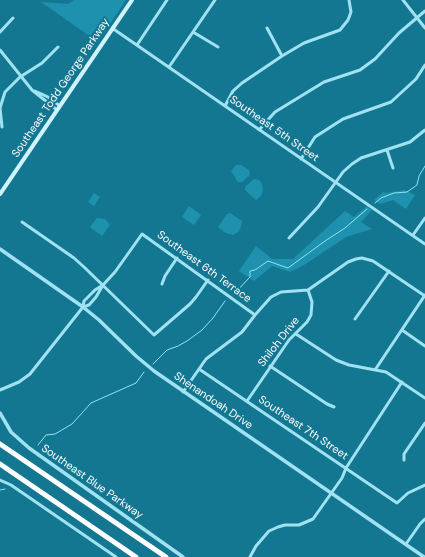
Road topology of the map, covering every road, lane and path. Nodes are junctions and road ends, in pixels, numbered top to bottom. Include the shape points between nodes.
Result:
1 (132, 0) edge
2 (167, 0) edge
3 (215, 0) edge
4 (349, 0) edge
5 (404, 0) edge
6 (425, 11) edge
7 (417, 17) junction
8 (13, 18) dead end
9 (112, 28) junction
10 (267, 28) dead end
11 (425, 28) edge
12 (0, 32) edge
13 (193, 32) junction
14 (137, 45) junction
15 (58, 47) dead end
16 (218, 48) dead end
17 (0, 50) edge
18 (282, 56) junction
19 (425, 65) edge
20 (169, 67) junction
21 (20, 77) junction
22 (225, 106) junction
23 (58, 108) junction
24 (2, 126) dead end
25 (259, 130) junction
26 (425, 130) edge
27 (387, 150) junction
28 (301, 158) junction
29 (393, 168) dead end
30 (336, 182) junction
31 (0, 194) edge
32 (425, 218) edge
33 (22, 222) dead end
34 (413, 235) junction
35 (289, 238) dead end
36 (425, 244) edge
37 (0, 249) edge
38 (177, 258) junction
39 (389, 271) junction
40 (208, 280) junction
41 (162, 284) dead end
42 (103, 285) junction
43 (308, 290) junction
44 (425, 296) edge
45 (83, 307) junction
46 (255, 315) junction
47 (355, 319) dead end
48 (402, 330) junction
49 (296, 334) junction
50 (425, 346) edge
51 (270, 366) junction
52 (199, 369) junction
53 (375, 370) junction
54 (402, 382) junction
55 (0, 390) edge
56 (183, 392) junction
57 (425, 398) edge
58 (247, 401) junction
59 (334, 407) dead end
60 (0, 413) edge
61 (425, 423) edge
62 (0, 439) edge
63 (0, 444) edge
64 (404, 460) dead end
65 (0, 464) edge
66 (32, 465) junction
67 (0, 468) edge
68 (345, 469) junction
69 (21, 478) junction
70 (0, 480) edge
71 (425, 485) edge
72 (331, 494) junction
73 (425, 519) edge
74 (406, 544) junction
75 (116, 557) edge
76 (136, 557) edge
77 (166, 557) edge
78 (183, 557) edge
79 (250, 557) edge
80 (424, 557) edge

1 - 9 main road, Southeast Todd George Parkway
2 - 14 street
3 - 13 street
4 - 18 street via 351,12 340,30 304,43
5 - 7 street
6 - 7 street
7 - 11 street
7 - 25 street via 376,59 360,70 324,82 274,112
8 - 12 street
9 - 14 street, Southeast 5th Street
9 - 23 main road, Southeast Todd George Parkway
10 - 18 street
13 - 16 street
13 - 20 street
14 - 20 street, Southeast 5th Street
15 - 21 street via 42,63
17 - 21 street
18 - 22 street via 242,83 233,91
19 - 28 street via 416,79 391,102 343,119 315,137
20 - 22 street, Southeast 5th Street
21 - 23 street via 32,90 48,97
21 - 24 street via 5,92 2,100
22 - 25 street, Southeast 5th Street
23 - 31 main road, Southeast Todd George Parkway
25 - 28 street, Southeast 5th Street
26 - 27 street via 410,142
27 - 29 street
27 - 30 street via 361,158 343,172
28 - 30 street, Southeast 5th Street
30 - 34 street, Southeast 5th Street
30 - 35 street via 318,207
32 - 34 street
33 - 42 street via 74,258
34 - 36 street, Southeast 5th Street
37 - 45 street, Shenandoah Drive
38 - 40 street, Southeast 6th Terrace
38 - 41 street
38 - 42 street, Southeast 6th Terrace via 142,234
39 - 43 street via 373,261 356,259
39 - 44 street
39 - 47 street
40 - 42 street via 190,304 154,335
40 - 46 street, Southeast 6th Terrace
42 - 45 street via 89,305
42 - 45 street via 92,292 84,301
43 - 46 street via 280,292 271,297
43 - 49 street, Shiloh Drive via 312,302 311,315
44 - 48 street
45 - 55 street via 30,374
45 - 56 street, Shenandoah Drive via 136,356
46 - 52 street via 242,332 206,359
48 - 50 street
48 - 53 street
49 - 51 street, Shiloh Drive
49 - 53 street via 336,360
51 - 58 street, Shiloh Drive
51 - 59 street
52 - 56 street
52 - 58 street, Southeast 7th Street
53 - 54 street via 386,372
54 - 57 street
54 - 68 street
56 - 72 street, Shenandoah Drive
58 - 68 street, Southeast 7th Street
60 - 78 street, Southeast Blue Parkway via 11,432 29,448
61 - 64 street via 404,454
62 - 66 highway
63 - 66 highway
65 - 69 highway
66 - 77 highway
67 - 69 highway via 16,478
68 - 71 street, Southeast 7th Street via 397,502
68 - 72 street
69 - 76 highway
70 - 75 street
72 - 74 street, Shenandoah Drive
72 - 79 street via 313,518 299,525 278,526 269,530
73 - 74 street
74 - 80 street, Shenandoah Drive

